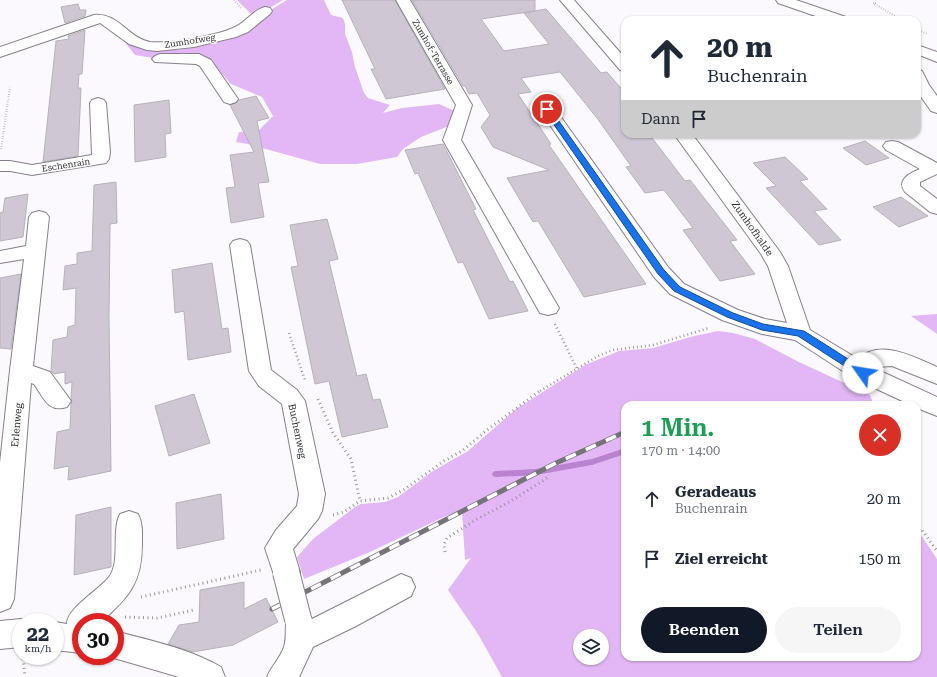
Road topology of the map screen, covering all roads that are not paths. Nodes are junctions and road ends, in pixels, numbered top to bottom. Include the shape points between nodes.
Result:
1 (403, 0) edge
2 (567, 0) edge
3 (783, 0) edge
4 (103, 3) dead end
5 (265, 11) dead end
6 (829, 16) edge
7 (102, 18) junction
8 (119, 30) junction
9 (921, 51) edge
10 (0, 52) edge
11 (937, 57) edge
12 (621, 61) edge
13 (921, 85) edge
14 (230, 99) dead end
15 (98, 103) dead end
16 (929, 105) edge
17 (547, 109) dead end
18 (686, 138) edge
19 (892, 146) dead end
20 (0, 166) edge
21 (935, 168) edge
22 (937, 208) edge
23 (40, 217) dead end
24 (240, 245) dead end
25 (35, 251) junction
26 (0, 257) edge
27 (548, 308) dead end
28 (801, 334) junction
29 (21, 370) junction
30 (863, 373) junction
31 (937, 376) edge
32 (59, 401) dead end
33 (937, 407) edge
34 (129, 522) dead end
35 (401, 587) dead end
36 (0, 599) edge
37 (92, 613) edge
38 (300, 629) junction
39 (0, 635) edge
40 (12, 641) edge
41 (124, 648) edge
42 (210, 677) edge
43 (282, 677) edge

1 - 27 street, Zumhof-Terrasse via 464,105 452,140
2 - 12 street
3 - 6 street
4 - 7 street via 105,14
5 - 8 street, Zumhofweg via 238,31 175,45 150,46 134,41
7 - 8 street, Zumhofweg
7 - 10 street
8 - 14 street via 116,36 131,55 144,59 190,58 206,63
9 - 11 street
13 - 16 street
15 - 20 street, Eschenrain via 100,159 32,170
17 - 28 street via 661,272 677,289 730,315 762,326
18 - 28 street, Zumhofhalde via 770,252 778,266
19 - 21 street
21 - 22 street via 915,177 911,182 911,188
23 - 25 street, Erlenweg
24 - 38 street, Buchenweg, bridge via 260,371 264,380 293,401 312,494 309,511 279,548 276,571
25 - 26 street
25 - 29 street, Erlenweg
28 - 30 street
29 - 32 street via 42,378
29 - 36 street, Erlenweg
30 - 31 street via 866,364 871,360 888,357
30 - 33 street
34 - 37 street via 128,562 123,580
35 - 38 street via 346,617
38 - 43 street via 294,660
39 - 40 street
41 - 42 street via 201,671

